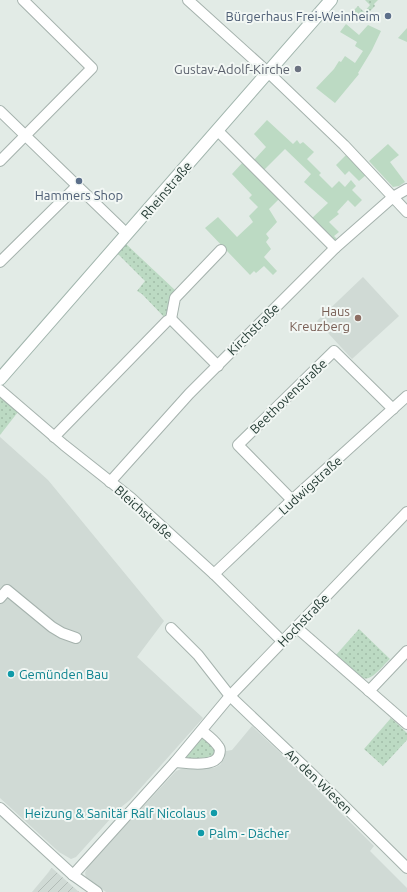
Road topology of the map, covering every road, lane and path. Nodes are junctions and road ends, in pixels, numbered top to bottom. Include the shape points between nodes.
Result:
1 (23, 0) edge
2 (188, 0) edge
3 (331, 0) edge
4 (268, 72) junction
5 (0, 111) edge
6 (217, 130) junction
7 (26, 136) junction
8 (0, 161) edge
9 (77, 186) junction
10 (407, 188) edge
11 (393, 196) junction
12 (407, 212) edge
13 (127, 234) junction
14 (335, 248) junction
15 (221, 250) dead end
16 (0, 262) edge
17 (171, 319) junction
18 (218, 366) junction
19 (0, 379) edge
20 (0, 390) edge
21 (407, 396) edge
22 (393, 409) junction
23 (54, 437) junction
24 (110, 482) junction
25 (292, 500) junction
26 (407, 512) edge
27 (214, 574) junction
28 (1, 594) edge
29 (171, 628) dead end
30 (296, 628) junction
31 (76, 638) dead end
32 (282, 641) junction
33 (407, 651) edge
34 (369, 691) junction
35 (230, 696) junction
36 (407, 724) edge
37 (202, 731) junction
38 (175, 762) junction
39 (0, 808) edge
40 (407, 868) edge
41 (73, 875) junction
42 (96, 892) edge

1 - 7 street via 92,68
2 - 4 street
3 - 4 street, Rheinstraße
4 - 6 street, Rheinstraße
4 - 11 street
5 - 7 street
6 - 13 street, Rheinstraße
6 - 14 street
7 - 8 street
7 - 9 street
9 - 13 street
9 - 16 street
10 - 11 street, Kirchstraße
11 - 12 street
11 - 14 street, Kirchstraße
13 - 19 street, Rheinstraße
14 - 18 street, Kirchstraße
15 - 17 street via 175,298
17 - 18 street
17 - 23 street
18 - 24 street, Kirchstraße
20 - 23 street, Bleichstraße
21 - 22 street, Ludwigstraße
22 - 25 street, Ludwigstraße
22 - 25 street, Beethovenstraße via 334,351 238,444
23 - 24 street, Bleichstraße
24 - 27 street, Bleichstraße
25 - 27 street, Ludwigstraße
26 - 30 street, Hochstraße
27 - 32 street, Bleichstraße
28 - 31 street via 62,633
29 - 35 street, An den Wiesen via 198,655
30 - 32 street, Hochstraße
30 - 34 street
32 - 35 street, Hochstraße
33 - 34 street
34 - 36 street
35 - 37 street, Hochstraße
35 - 40 street, An den Wiesen
37 - 38 street, Hochstraße
37 - 38 street via 219,746 218,757 214,761 193,764
38 - 41 street, Hochstraße
39 - 41 street
41 - 42 street

